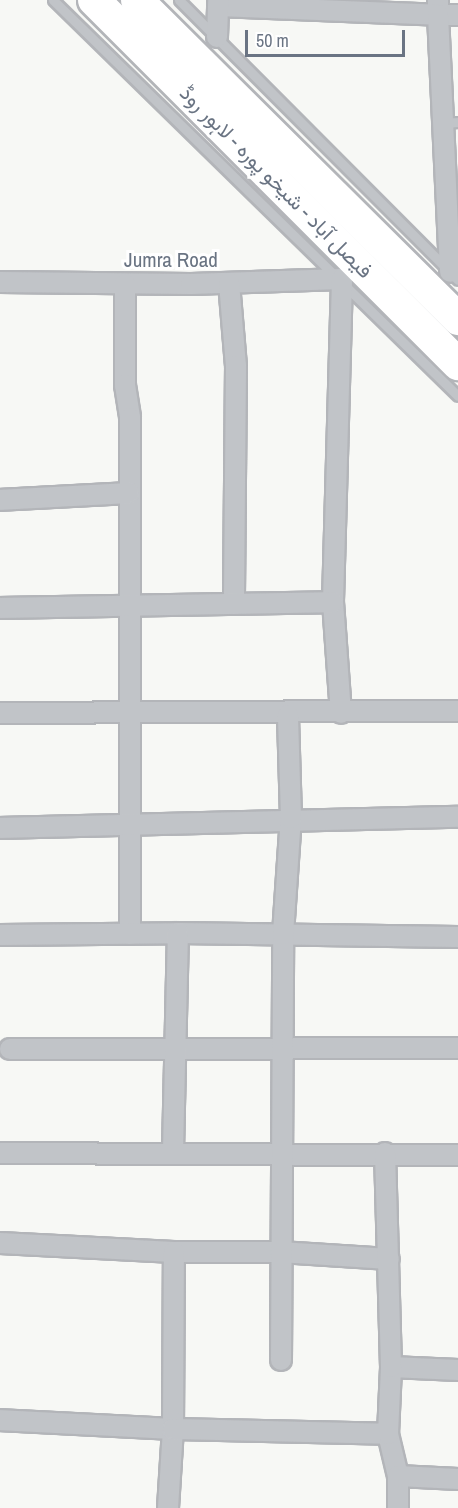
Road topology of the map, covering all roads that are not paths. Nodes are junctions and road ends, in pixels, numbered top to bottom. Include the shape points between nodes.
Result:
1 (53, 0) edge
2 (94, 0) edge
3 (137, 0) edge
4 (179, 0) edge
5 (218, 3) edge
6 (438, 7) edge
7 (458, 15) edge
8 (217, 37) junction
9 (450, 123) edge
10 (454, 276) edge
11 (342, 279) junction
12 (0, 282) edge
13 (229, 283) junction
14 (126, 284) junction
15 (458, 319) edge
16 (458, 364) edge
17 (458, 396) edge
18 (129, 493) junction
19 (0, 500) edge
20 (333, 602) junction
21 (234, 604) junction
22 (130, 607) junction
23 (0, 608) edge
24 (458, 711) edge
25 (0, 713) edge
26 (341, 713) junction
27 (132, 714) junction
28 (288, 715) junction
29 (458, 817) edge
30 (291, 818) junction
31 (131, 824) junction
32 (0, 828) edge
33 (178, 933) junction
34 (130, 934) junction
35 (283, 934) junction
36 (0, 935) edge
37 (458, 937) edge
38 (178, 1046) junction
39 (282, 1047) junction
40 (458, 1048) edge
41 (10, 1049) dead end
42 (173, 1151) junction
43 (0, 1153) edge
44 (385, 1153) junction
45 (281, 1155) junction
46 (458, 1155) edge
47 (0, 1243) edge
48 (174, 1252) junction
49 (280, 1252) junction
50 (389, 1259) junction
51 (281, 1360) dead end
52 (391, 1367) junction
53 (458, 1370) edge
54 (0, 1420) edge
55 (173, 1429) junction
56 (388, 1434) junction
57 (398, 1476) junction
58 (458, 1479) edge
59 (168, 1508) edge
60 (398, 1508) edge

1 - 11 lane
2 - 16 highway, فیصل آباد - شیخو پورہ - لاہور روڈ
3 - 15 highway, فیصل آباد - شیخو پورہ - لاہور روڈ
4 - 8 lane
5 - 6 street
5 - 8 street
6 - 7 street
6 - 9 street
8 - 10 lane
9 - 10 street
11 - 13 street, Jumra Road
11 - 17 lane
11 - 20 street
12 - 14 street, Jumra Road
13 - 14 street, Jumra Road
13 - 21 street via 236,366
14 - 18 street
18 - 19 street
18 - 22 street
20 - 21 street
20 - 26 street
21 - 22 street
22 - 23 street
22 - 27 street
24 - 26 street
25 - 27 street
26 - 28 street
27 - 28 street
27 - 31 street
28 - 30 street
29 - 30 street
30 - 31 street
30 - 35 street
31 - 32 street
31 - 34 street
33 - 34 street
33 - 35 street
33 - 38 street
34 - 36 street
35 - 37 street
35 - 39 street
38 - 39 street
38 - 41 street
38 - 42 street
39 - 40 street
39 - 45 street
42 - 43 street
42 - 45 street
44 - 45 street
44 - 46 street
44 - 50 street
45 - 49 street
47 - 48 street
48 - 49 street
48 - 55 street
49 - 50 street
49 - 51 street
50 - 52 street
52 - 53 street
52 - 56 street
54 - 55 street
55 - 56 street
55 - 59 street
56 - 57 street
57 - 58 street
57 - 60 street

